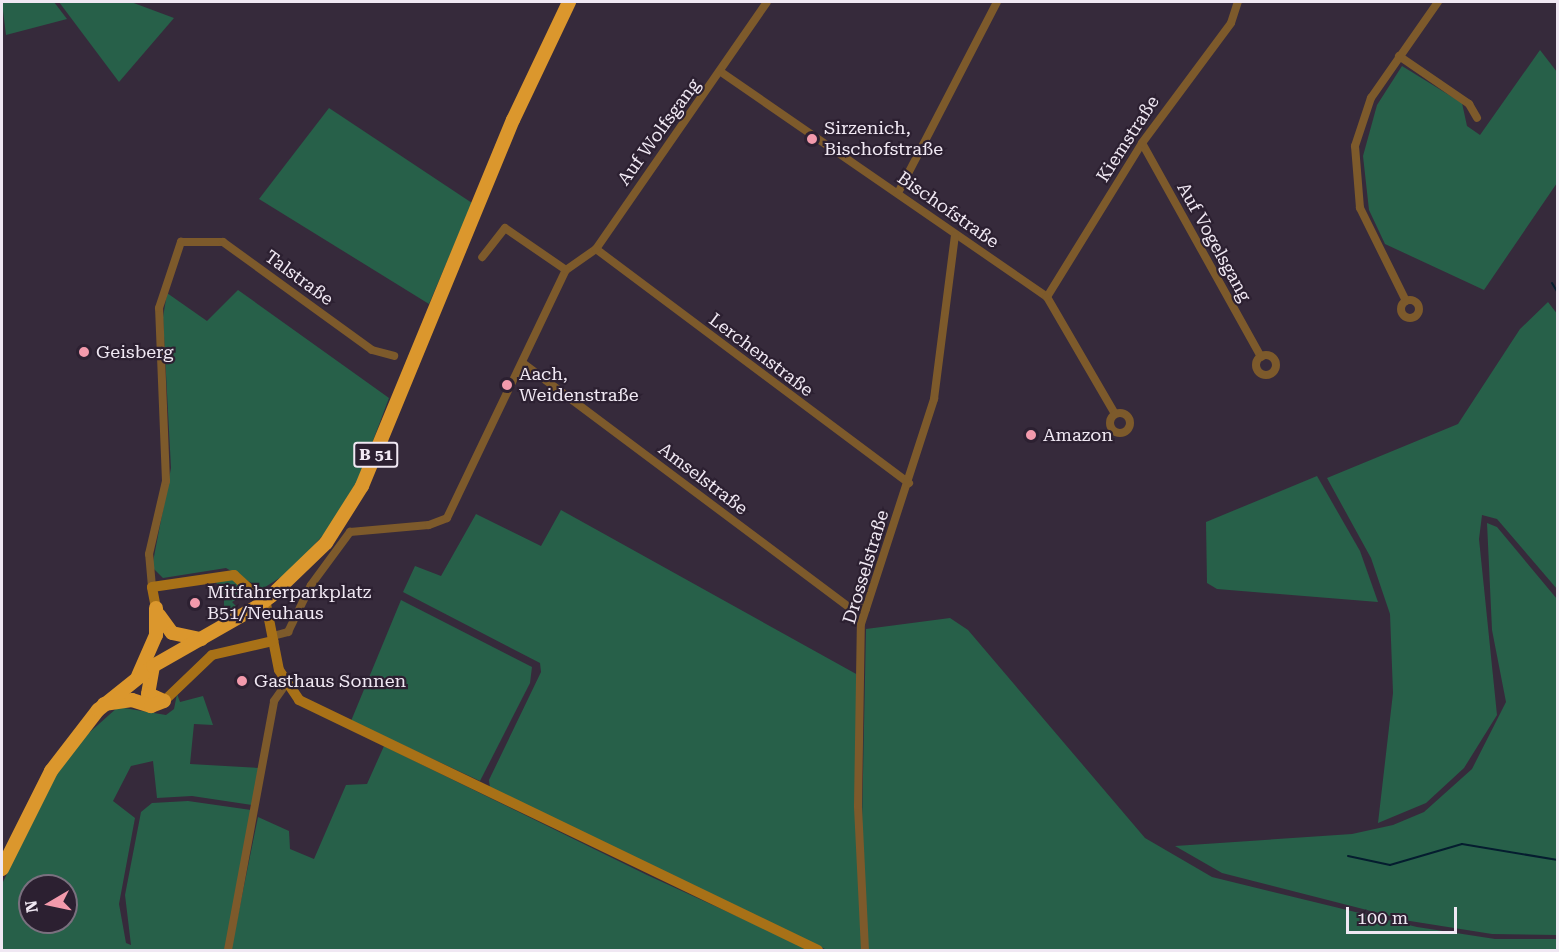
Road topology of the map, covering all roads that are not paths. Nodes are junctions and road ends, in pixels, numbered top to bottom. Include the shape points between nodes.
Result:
1 (569, 2) edge
2 (767, 2) edge
3 (997, 2) edge
4 (1238, 2) edge
5 (1438, 2) edge
6 (1399, 56) junction
7 (721, 72) junction
8 (1477, 118) dead end
9 (1142, 142) junction
10 (898, 193) junction
11 (955, 235) junction
12 (596, 249) junction
13 (482, 257) dead end
14 (566, 270) junction
15 (1047, 297) junction
16 (1406, 301) dead end
17 (394, 356) dead end
18 (1261, 357) dead end
19 (524, 364) junction
20 (1115, 414) dead end
21 (909, 483) junction
22 (152, 587) junction
23 (156, 608) junction
24 (866, 609) junction
25 (273, 638) junction
26 (201, 639) junction
27 (153, 666) junction
28 (138, 676) junction
29 (285, 685) junction
30 (164, 701) junction
31 (104, 704) junction
32 (2, 869) edge
33 (228, 951) edge
34 (818, 951) edge
35 (865, 951) edge

1 - 26 highway, B 51, bridge via 513,120 362,486 326,543 271,596
2 - 7 street, Auf Wolfsgang
3 - 10 street
4 - 9 street, Kiemstraße via 1230,23
5 - 6 street
6 - 8 street via 1469,104
6 - 16 street via 1367,107 1354,163 1363,217
7 - 10 street, Bischofstraße
7 - 12 street, Auf Wolfsgang
9 - 15 street, Kiemstraße
9 - 18 street, Auf Vogelsgang
10 - 11 street, Bischofstraße
11 - 15 street, Bischofstraße
11 - 21 street, Drosselstraße via 934,399
12 - 14 street, Auf Wolfsgang
12 - 21 street, Lerchenstraße
13 - 14 street via 505,228
14 - 19 street
15 - 20 street, Bischofstraße
17 - 22 street, Talstraße via 372,350 223,242 181,242 159,308 166,481 149,554
19 - 24 street, Amselstraße via 849,608
19 - 25 street via 447,519 429,525 350,532 329,558 288,632
21 - 24 street, Drosselstraße
22 - 23 main road
22 - 25 main road via 234,575 266,604
23 - 26 highway via 167,629
23 - 28 highway via 156,635
24 - 35 street, Drosselstraße via 861,624 858,806
25 - 29 main road
25 - 30 main road via 212,655
26 - 27 highway, B 51
27 - 28 highway, B 51
27 - 30 highway via 148,694
28 - 31 highway, B 51
29 - 33 street via 274,701
29 - 34 main road via 299,700 325,713
30 - 31 highway via 151,706 132,700
31 - 32 highway, B 51 via 54,765

